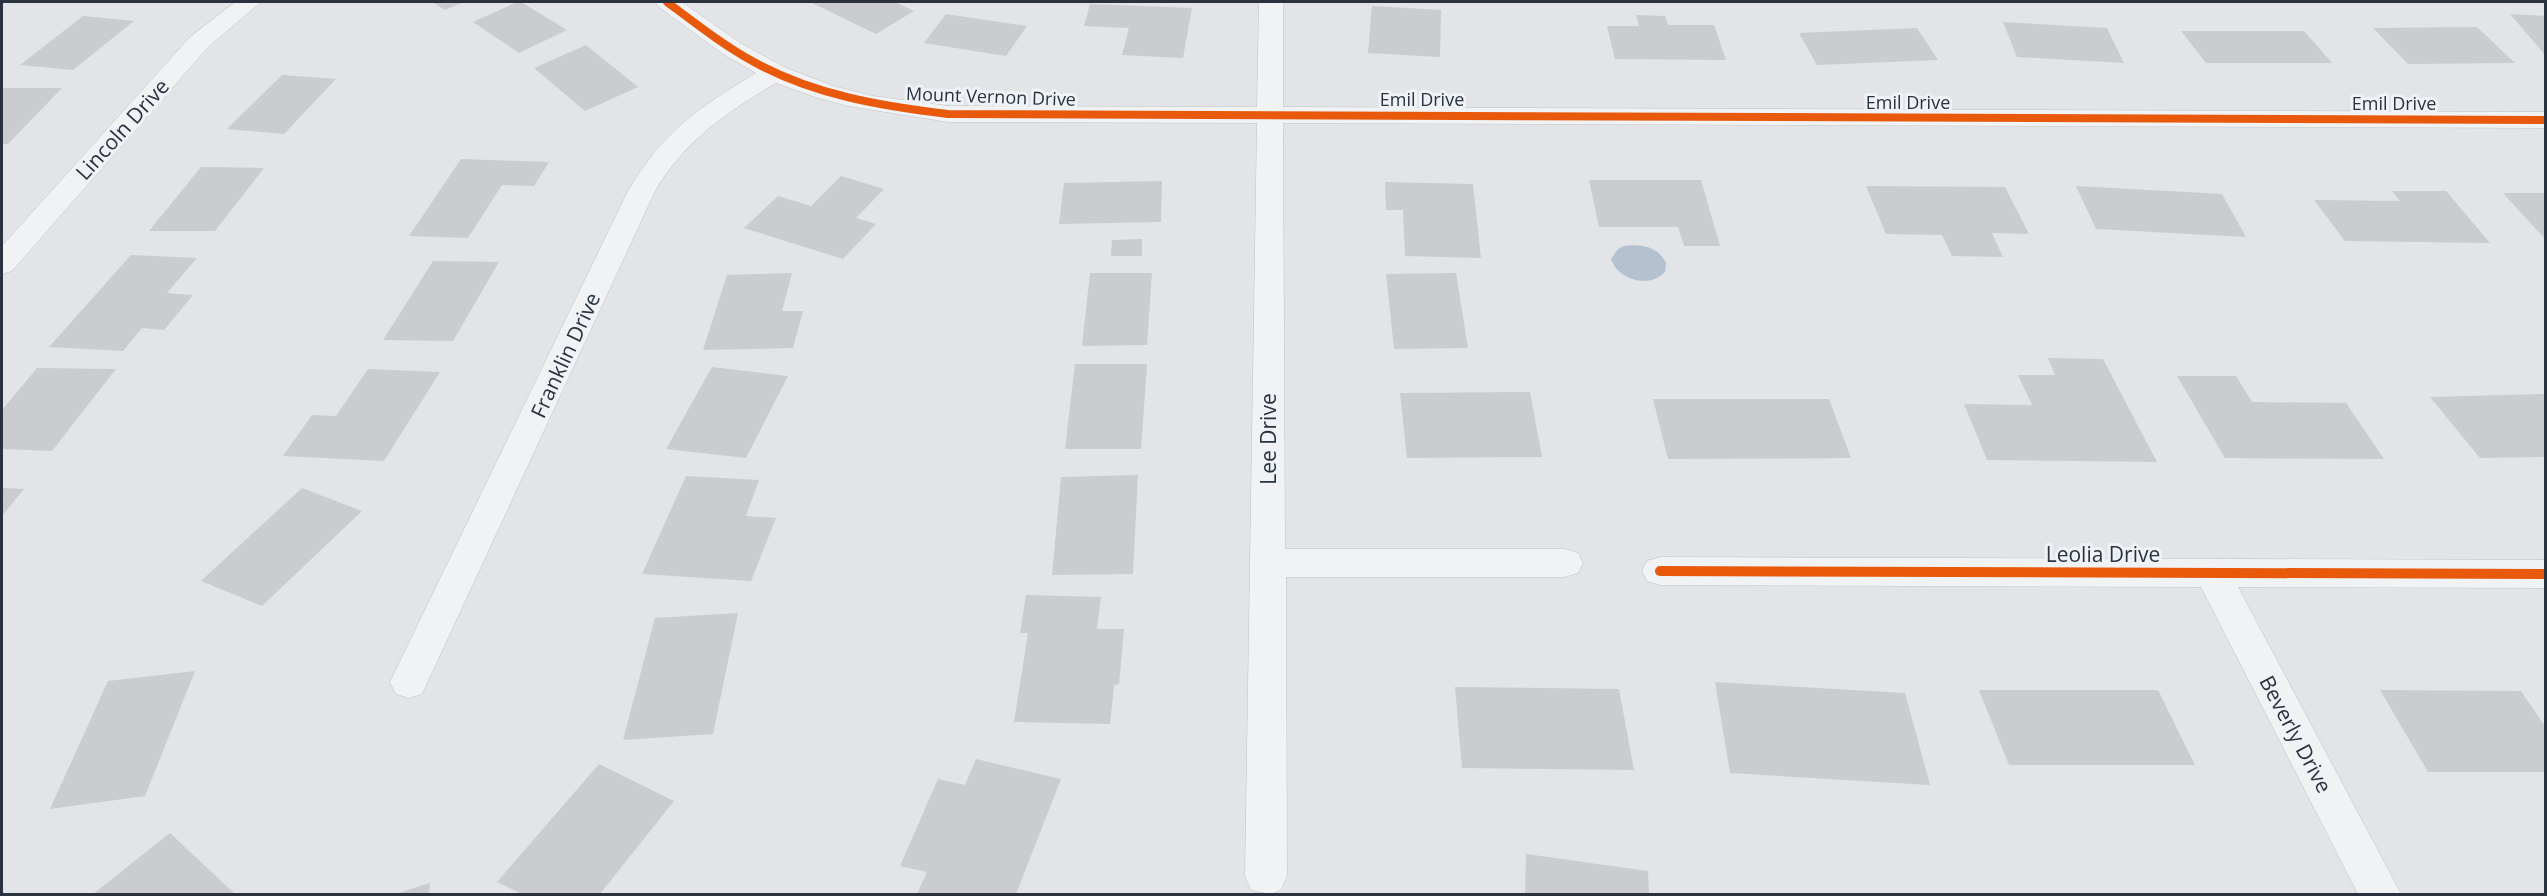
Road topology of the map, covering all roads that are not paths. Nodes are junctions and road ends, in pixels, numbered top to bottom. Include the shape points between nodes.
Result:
1 (249, 2) edge
2 (667, 2) edge
3 (1271, 2) edge
4 (774, 73) junction
5 (1270, 116) junction
6 (2546, 120) edge
7 (2, 264) edge
8 (1268, 563) junction
9 (1565, 563) dead end
10 (1660, 571) dead end
11 (2212, 573) junction
12 (2546, 574) edge
13 (410, 682) dead end
14 (1266, 876) dead end
15 (2380, 894) edge

1 - 7 street, Lincoln Drive via 199,42
2 - 4 street, Mount Vernon Drive
3 - 5 street, Lee Drive
4 - 5 street, Mount Vernon Drive via 845,98 948,114
4 - 13 street, Franklin Drive via 700,120 656,164
5 - 6 street, Emil Drive
5 - 8 street, Lee Drive
8 - 9 street
8 - 14 street, Lee Drive
10 - 11 street, Leolia Drive
11 - 12 street, Leolia Drive
11 - 15 street, Beverly Drive

